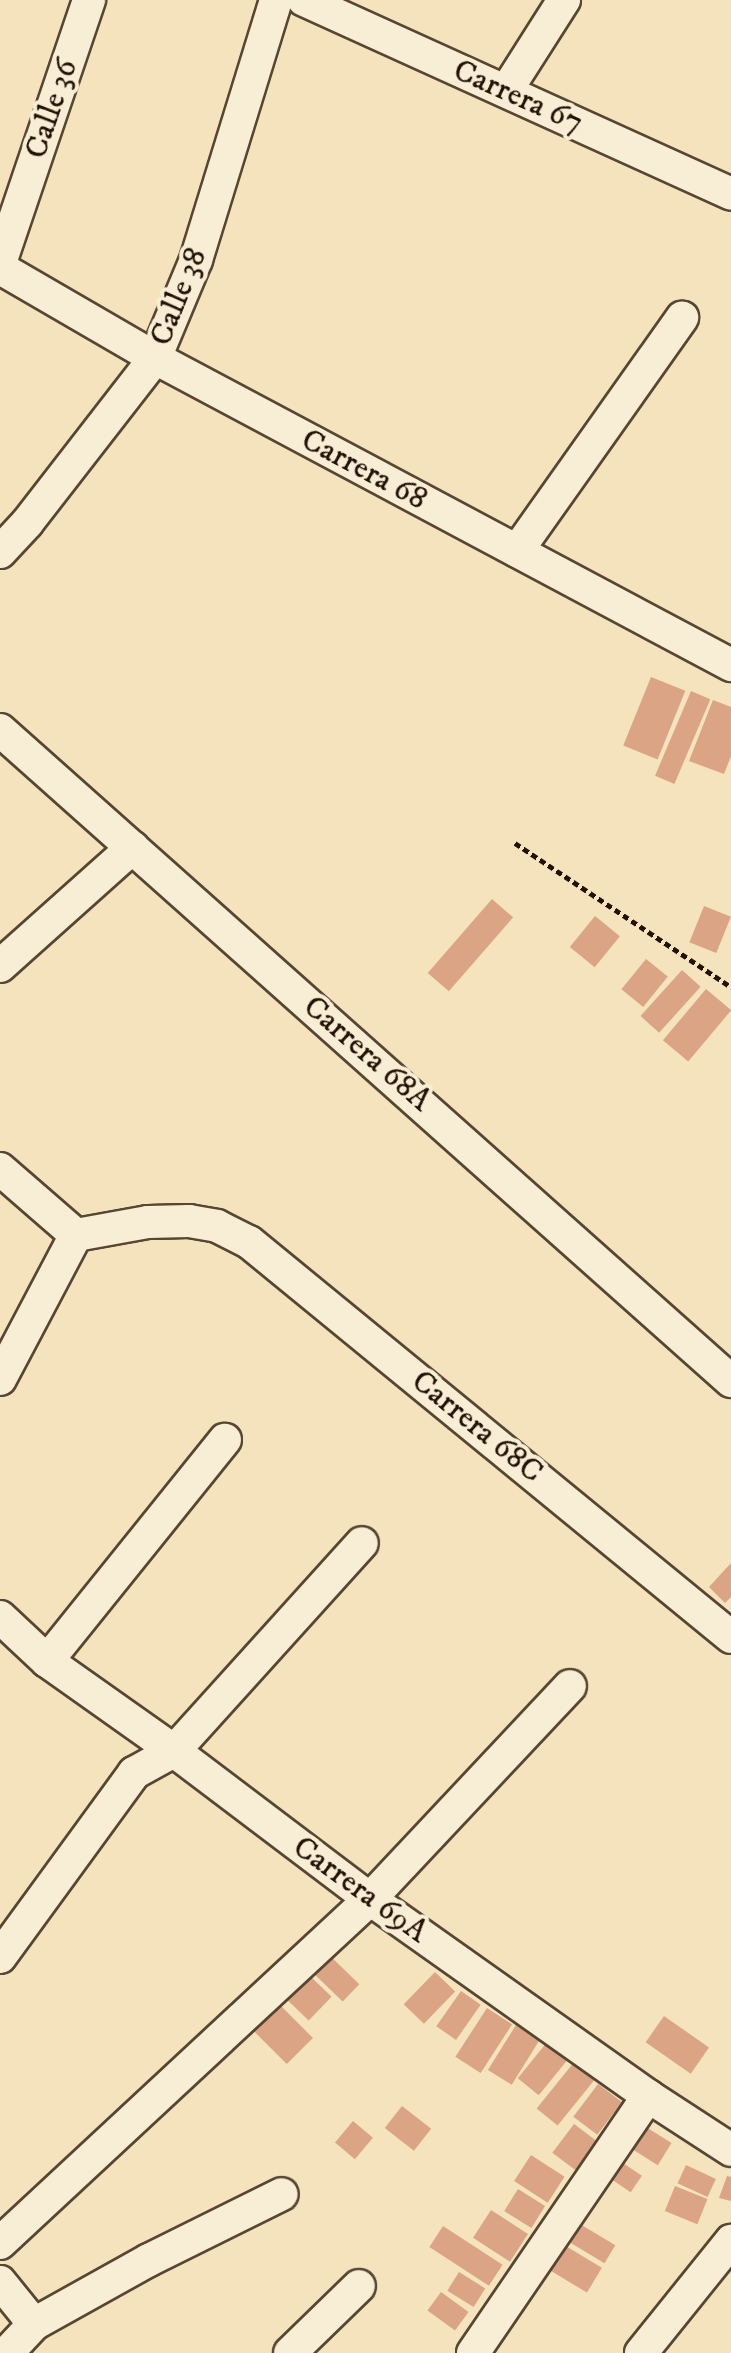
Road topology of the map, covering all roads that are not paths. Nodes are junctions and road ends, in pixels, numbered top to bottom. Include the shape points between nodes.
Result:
1 (89, 0) edge
2 (276, 0) edge
3 (304, 0) edge
4 (564, 0) edge
5 (506, 91) junction
6 (731, 194) edge
7 (0, 265) edge
8 (682, 318) dead end
9 (155, 358) junction
10 (517, 551) junction
11 (0, 552) edge
12 (731, 665) edge
13 (0, 730) edge
14 (133, 847) junction
15 (0, 966) edge
16 (2, 1175) edge
17 (76, 1235) junction
18 (0, 1379) edge
19 (731, 1381) edge
20 (225, 1440) dead end
21 (362, 1543) dead end
22 (0, 1617) edge
23 (731, 1637) edge
24 (47, 1661) junction
25 (570, 1686) dead end
26 (174, 1751) junction
27 (370, 1899) junction
28 (0, 1957) edge
29 (648, 2096) junction
30 (731, 2150) edge
31 (282, 2194) dead end
32 (731, 2241) edge
33 (0, 2243) edge
34 (0, 2282) edge
35 (359, 2286) dead end
36 (34, 2324) junction
37 (7, 2353) edge
38 (290, 2353) edge
39 (474, 2353) edge
40 (641, 2353) edge

1 - 7 street, Calle 36
2 - 9 street, Calle 38 via 196,260
3 - 5 street, Carrera 67
4 - 5 street
5 - 6 street, Carrera 67
7 - 9 street, Carrera 68
8 - 10 street
9 - 10 street, Carrera 68
9 - 11 street, Calle 38
10 - 12 street, Carrera 68
13 - 14 street, Carrera 68A
14 - 15 street
14 - 19 street, Carrera 68A
16 - 17 street
17 - 18 street
17 - 23 street, Carrera 68C via 148,1222 189,1221 217,1226 249,1242
20 - 24 street
21 - 26 street
22 - 24 street, Carrera 69A
24 - 26 street, Carrera 69A
25 - 27 street
26 - 27 street, Carrera 69A
26 - 28 street via 134,1773
27 - 29 street, Carrera 69A
27 - 33 street
29 - 30 street, Carrera 69A
29 - 39 street
31 - 36 street
32 - 40 street
34 - 36 street
35 - 38 street
36 - 37 street

